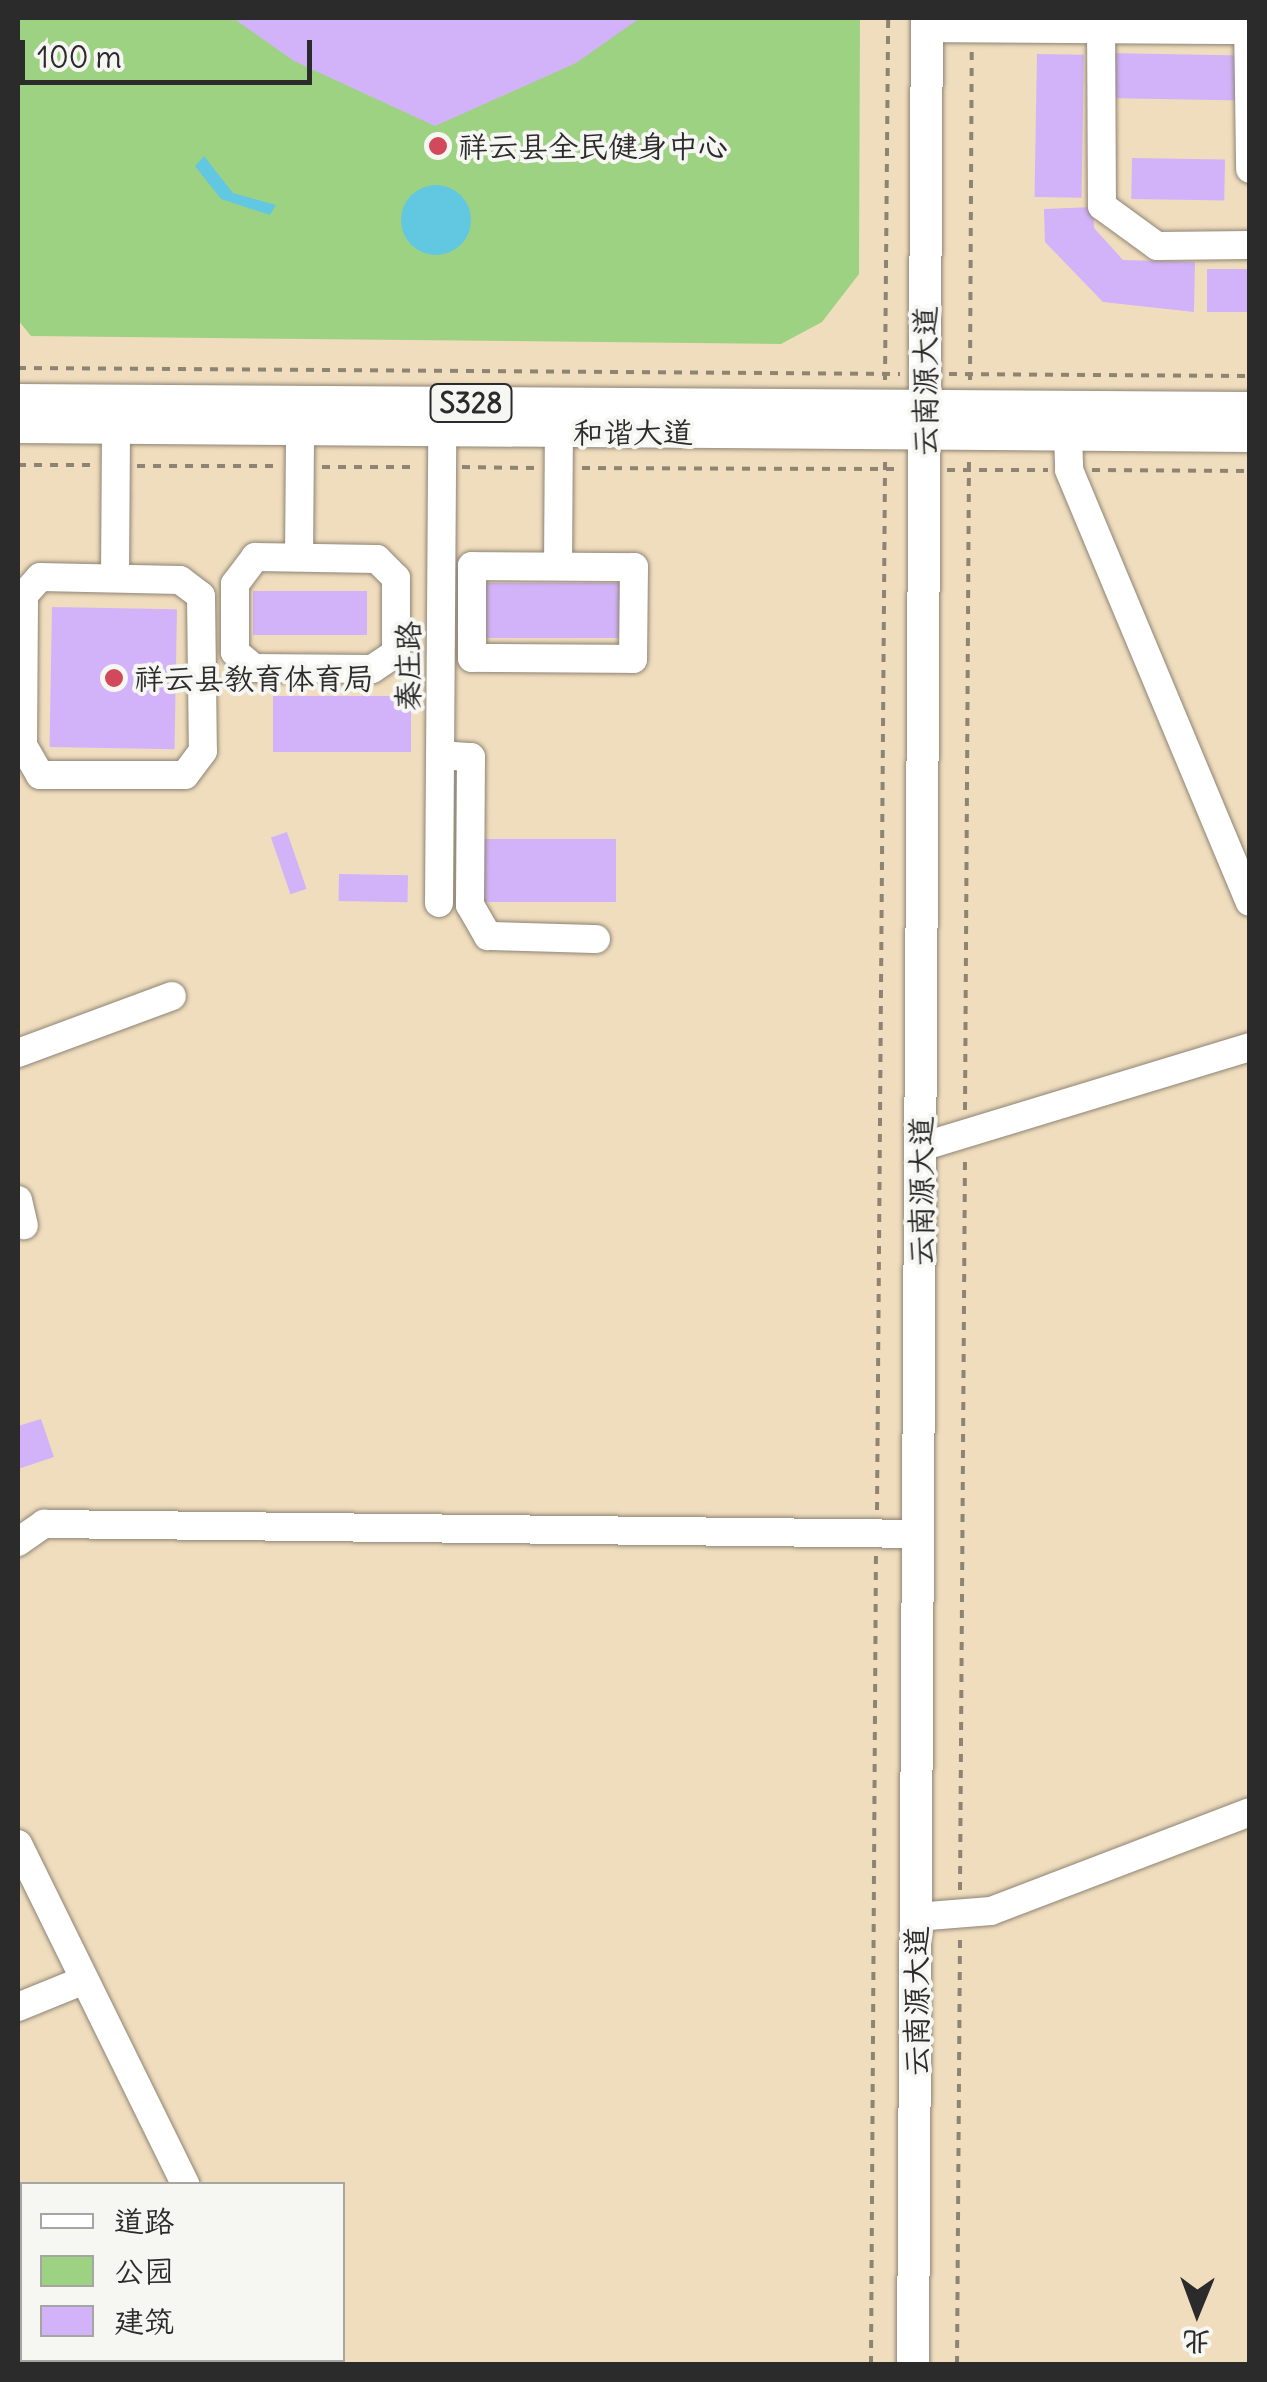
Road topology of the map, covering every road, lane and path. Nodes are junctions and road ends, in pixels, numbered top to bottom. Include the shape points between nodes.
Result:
1 (888, 18) edge
2 (927, 23) edge
3 (1101, 23) edge
4 (1248, 24) edge
5 (972, 28) junction
6 (1249, 118) edge
7 (1250, 168) edge
8 (1250, 246) edge
9 (18, 368) edge
10 (1250, 376) edge
11 (18, 400) edge
12 (885, 404) junction
13 (924, 404) junction
14 (969, 405) junction
15 (1250, 408) edge
16 (18, 427) edge
17 (116, 428) junction
18 (300, 430) junction
19 (442, 430) junction
20 (558, 431) junction
21 (1068, 434) junction
22 (1250, 436) edge
23 (18, 465) edge
24 (116, 466) junction
25 (299, 466) junction
26 (442, 467) junction
27 (558, 468) junction
28 (885, 469) junction
29 (925, 470) junction
30 (969, 470) junction
31 (1068, 470) junction
32 (1250, 471) edge
33 (299, 557) junction
34 (558, 566) junction
35 (115, 577) junction
36 (440, 755) junction
37 (1250, 902) edge
38 (439, 903) dead end
39 (596, 939) dead end
40 (172, 996) dead end
41 (1250, 1047) edge
42 (18, 1053) edge
43 (965, 1134) junction
44 (921, 1147) junction
45 (877, 1533) junction
46 (919, 1534) junction
47 (18, 1542) edge
48 (1250, 1812) edge
49 (18, 1844) edge
50 (960, 1915) junction
51 (916, 1917) junction
52 (84, 1980) junction
53 (18, 2007) edge
54 (184, 2182) edge
55 (870, 2364) edge
56 (913, 2364) edge
57 (957, 2364) edge

1 - 12 path
2 - 5 street
2 - 13 main road, 云南源大道
3 - 4 street
3 - 5 street
3 - 8 street via 1102,206 1157,246
4 - 6 street
5 - 14 path
6 - 7 street
9 - 12 path
10 - 14 path
11 - 12 main road, 和谐大道 / S328
12 - 13 main road, 和谐大道 / S328
12 - 13 path
12 - 20 main road, 和谐大道 / S328
12 - 28 path
13 - 14 main road, 和谐大道
13 - 14 path
13 - 29 main road, 云南源大道
14 - 15 main road, 和谐大道
14 - 21 main road, 和谐大道
14 - 30 path
16 - 17 main road, 和谐大道 / S328
17 - 18 main road, 和谐大道 / S328
17 - 24 street
18 - 19 main road, 和谐大道 / S328
18 - 25 street
19 - 20 main road, 和谐大道 / S328
19 - 26 street, 秦庄路
20 - 27 street
21 - 22 main road, 和谐大道
21 - 31 street
23 - 24 path
24 - 25 path
24 - 35 street
25 - 26 path
25 - 33 street
26 - 27 path
26 - 36 street, 秦庄路
27 - 28 path
27 - 34 street
28 - 29 path
28 - 45 path
29 - 30 path
29 - 44 main road, 云南源大道
30 - 31 path
30 - 43 path
31 - 32 path
31 - 37 street
33 - 33 street via 255,557 235,584 235,652 254,668 372,670 396,653 396,578 377,560
34 - 34 street via 634,567 633,659 472,658 472,566
35 - 35 street via 40,577 24,595 22,746 40,774 184,774 203,751 201,596 180,580
36 - 38 street, 秦庄路
36 - 39 street via 471,756 470,905 488,936
40 - 42 street
41 - 43 street
43 - 44 street
43 - 50 path
44 - 46 main road, 云南源大道
45 - 46 street
45 - 47 street via 44,1524
45 - 55 path
46 - 51 main road, 云南源大道
48 - 50 street
49 - 52 street
50 - 51 street
50 - 57 path
51 - 56 main road, 云南源大道
52 - 53 street
52 - 54 street

